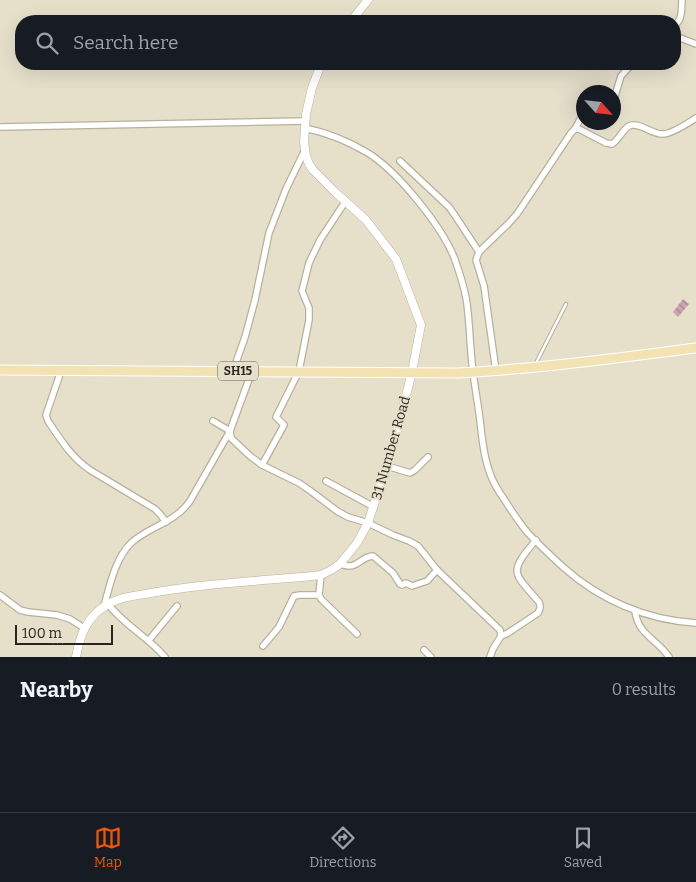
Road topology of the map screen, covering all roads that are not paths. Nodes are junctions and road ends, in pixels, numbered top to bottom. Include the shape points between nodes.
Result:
1 (368, 0) edge
2 (682, 0) edge
3 (356, 15) edge
4 (681, 16) edge
5 (681, 38) edge
6 (696, 44) edge
7 (319, 70) edge
8 (626, 70) edge
9 (618, 85) edge
10 (696, 118) edge
11 (305, 121) junction
12 (0, 127) edge
13 (575, 129) joint
14 (305, 150) junction
15 (400, 161) dead end
16 (345, 202) junction
17 (479, 252) junction
18 (566, 304) dead end
19 (696, 348) edge
20 (535, 367) junction
21 (0, 370) edge
22 (61, 371) junction
23 (233, 371) junction
24 (252, 371) junction
25 (299, 371) junction
26 (495, 371) junction
27 (412, 372) junction
28 (474, 372) junction
29 (212, 421) dead end
30 (230, 431) junction
31 (428, 457) dead end
32 (262, 464) junction
33 (387, 466) junction
34 (326, 481) dead end
35 (374, 507) junction
36 (166, 522) junction
37 (368, 523) junction
38 (536, 540) junction
39 (340, 564) junction
40 (437, 570) junction
41 (321, 575) junction
42 (319, 594) junction
43 (0, 595) edge
44 (106, 605) junction
45 (177, 606) dead end
46 (635, 611) junction
47 (696, 623) edge
48 (84, 628) junction
49 (357, 634) dead end
50 (501, 636) junction
51 (149, 640) junction
52 (263, 646) dead end
53 (424, 650) dead end
54 (76, 657) edge
55 (165, 657) edge
56 (431, 657) edge
57 (490, 657) edge
58 (669, 657) edge

1 - 3 main road
2 - 4 street
5 - 6 street
7 - 11 main road, 31 Number Road
8 - 9 street
10 - 13 street via 663,134 629,126 612,144
11 - 12 street
11 - 14 main road, 31 Number Road
11 - 28 street via 369,154 400,182 435,225 453,256 467,302
13 - 17 street via 517,214
14 - 16 main road, 31 Number Road via 313,170
14 - 23 street via 269,233 255,300
15 - 17 street via 454,214
16 - 25 street via 316,248 302,291 310,314
16 - 27 main road, 31 Number Road via 366,220 396,259 421,325
17 - 26 street via 476,260 484,286
18 - 20 lane
19 - 20 main road, SH15
20 - 26 main road, SH15
21 - 22 main road, SH15
22 - 23 main road, SH15
22 - 36 street via 46,415 69,451 82,465 155,509
23 - 24 main road, SH15
24 - 25 main road, SH15
24 - 30 street
25 - 27 main road, SH15
25 - 32 street via 276,417 284,425
26 - 28 main road, SH15
27 - 28 main road, SH15
27 - 33 main road, 31 Number Road
28 - 38 street via 491,476 527,532
29 - 30 street
30 - 32 street via 231,438
30 - 36 street via 190,501
31 - 33 street via 410,473
32 - 37 street via 299,483 336,511
33 - 35 main road, 31 Number Road
34 - 35 street
35 - 37 main road, 31 Number Road
36 - 44 street via 130,544 118,562
37 - 39 main road, 31 Number Road
37 - 40 street via 418,546
38 - 46 street via 572,575 617,604
38 - 50 street via 519,562 517,574 539,602 540,610
39 - 40 street via 355,565 373,556 393,573 400,584 412,586 427,582
39 - 41 main road, 31 Number Road
40 - 50 street via 498,628
41 - 42 street
41 - 44 main road, 31 Number Road via 157,592
42 - 49 street via 322,601
42 - 52 street via 294,596 280,626
43 - 48 street via 20,610 57,615
44 - 48 main road, 31 Number Road
44 - 51 street
45 - 51 street
46 - 47 street
46 - 58 street via 644,633
48 - 54 main road, 31 Number Road
50 - 57 street
51 - 55 street
53 - 56 street

